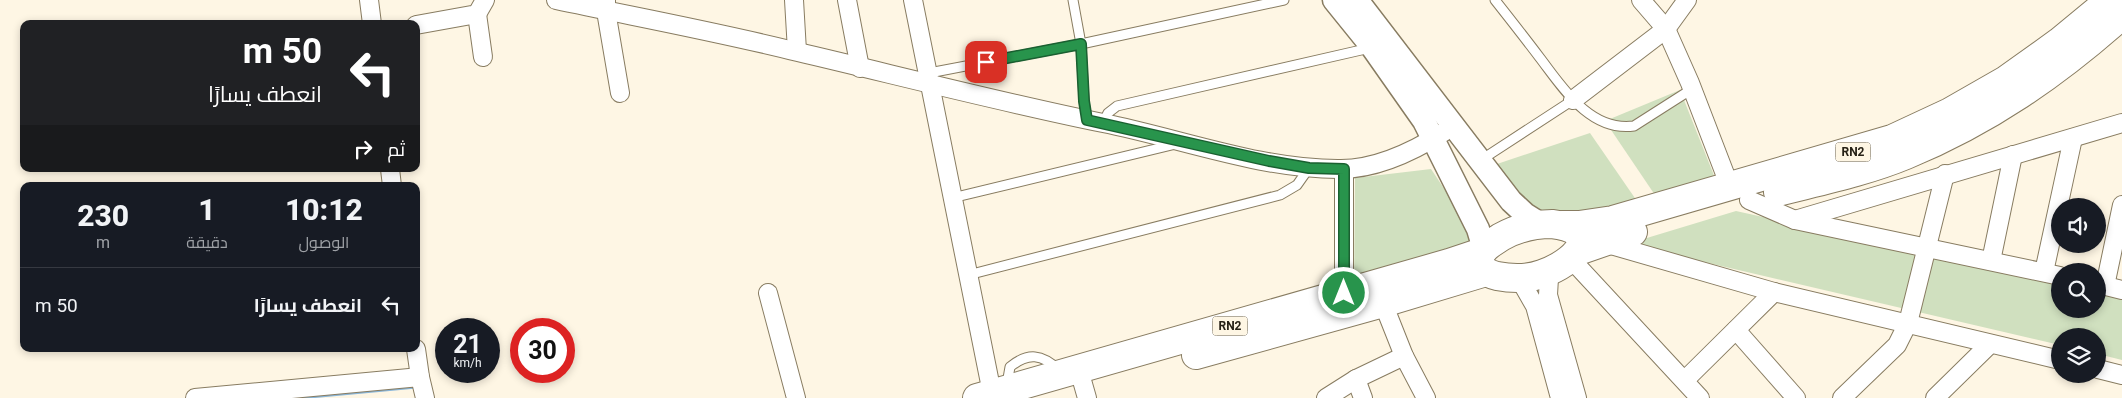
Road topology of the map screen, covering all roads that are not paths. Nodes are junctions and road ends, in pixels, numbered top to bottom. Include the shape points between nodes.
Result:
1 (369, 0) edge
2 (556, 0) edge
3 (794, 0) edge
4 (847, 0) edge
5 (913, 0) edge
6 (1073, 0) edge
7 (1284, 0) edge
8 (1334, 0) edge
9 (1357, 0) edge
10 (1495, 0) edge
11 (1641, 0) edge
12 (1687, 0) edge
13 (2110, 0) edge
14 (606, 6) edge
15 (481, 7) edge
16 (2122, 15) edge
17 (372, 20) edge
18 (420, 24) edge
19 (1666, 29) junction
20 (1081, 44) junction
21 (1372, 47) junction
22 (797, 52) junction
23 (483, 57) dead end
24 (860, 68) junction
25 (930, 79) junction
26 (1692, 89) junction
27 (620, 93) dead end
28 (1573, 100) junction
29 (1095, 121) junction
30 (2122, 122) edge
31 (1454, 125) junction
32 (2073, 138) junction
33 (1433, 139) junction
34 (1183, 142) junction
35 (2014, 155) junction
36 (1481, 160) junction
37 (1309, 168) junction
38 (1344, 169) junction
39 (1945, 174) junction
40 (1454, 178) junction
41 (1740, 194) junction
42 (952, 198) junction
43 (2122, 205) edge
44 (1795, 220) junction
45 (1552, 224) junction
46 (1927, 248) junction
47 (1575, 255) junction
48 (1484, 258) junction
49 (1991, 261) junction
50 (2054, 263) edge
51 (2106, 266) edge
52 (968, 274) junction
53 (2051, 274) edge
54 (1519, 278) junction
55 (2106, 286) edge
56 (2122, 290) edge
57 (768, 292) dead end
58 (1774, 292) junction
59 (1344, 293) junction
60 (1383, 303) junction
61 (1908, 323) junction
62 (1736, 330) junction
63 (1990, 344) junction
64 (416, 352) edge
65 (1404, 356) junction
66 (2051, 358) edge
67 (2106, 371) edge
68 (2122, 375) edge
69 (420, 377) junction
70 (1356, 379) junction
71 (1685, 380) junction
72 (1078, 382) edge
73 (992, 395) edge
74 (195, 398) edge
75 (426, 398) edge
76 (796, 398) edge
77 (1046, 398) edge
78 (1326, 398) edge
79 (1364, 398) edge
80 (1426, 398) edge
81 (1560, 398) edge
82 (1578, 398) edge
83 (1700, 398) edge
84 (1796, 398) edge
85 (1842, 398) edge
86 (1935, 398) edge

1 - 17 street
2 - 14 street
3 - 22 street
4 - 24 street
5 - 25 street
6 - 20 lane
7 - 20 lane
8 - 21 street
9 - 31 street
10 - 28 lane
11 - 19 street
12 - 19 street
13 - 41 highway, RN2 via 2033,62 1950,112 1892,139
14 - 22 street
14 - 27 street
15 - 18 street
15 - 23 street
16 - 41 highway, RN2 via 2044,79 2005,106 1905,156 1854,172
19 - 26 street
19 - 28 street
20 - 25 lane
20 - 29 lane via 1084,101
21 - 29 lane via 1117,106
21 - 33 street via 1414,105
22 - 24 street
24 - 25 street
25 - 29 street
25 - 42 street
26 - 28 lane via 1653,116 1623,128 1598,120
26 - 41 street
28 - 36 lane
29 - 34 street
30 - 32 street
31 - 33 street
31 - 36 street
32 - 35 street
32 - 50 street
33 - 38 street via 1389,160
33 - 40 street
34 - 37 street
34 - 42 lane
35 - 39 street
35 - 49 street
36 - 40 street
36 - 45 street via 1518,208
37 - 38 street
37 - 52 lane via 1297,185 1280,195
38 - 59 street
39 - 44 street
39 - 46 street
40 - 48 street via 1478,228
41 - 44 street
41 - 45 highway, RN2 via 1588,224
41 - 47 highway, RN2
42 - 52 street
43 - 51 street
44 - 46 street
45 - 47 highway via 1578,231 1582,238
45 - 48 highway, RN2 via 1515,230 1499,238
46 - 49 street
46 - 61 street
47 - 54 highway, RN2
47 - 58 street
47 - 71 street
47 - 82 street via 1549,278 1548,295
48 - 54 highway, RN2 via 1503,277
48 - 59 highway, RN2
48 - 60 highway, RN2
49 - 53 street
52 - 73 street
54 - 81 street via 1535,306
55 - 56 street
57 - 76 street
58 - 61 street
58 - 62 street
59 - 72 highway, RN2
60 - 65 street
60 - 72 highway, RN2
61 - 63 street
61 - 85 street via 1897,345
62 - 71 street
62 - 84 street
63 - 66 street
63 - 86 street
64 - 69 street
65 - 70 street
65 - 80 street
67 - 68 street
69 - 74 street
69 - 75 street
70 - 78 street
70 - 79 street
71 - 83 street
72 - 73 highway, RN2
72 - 77 highway, RN2

